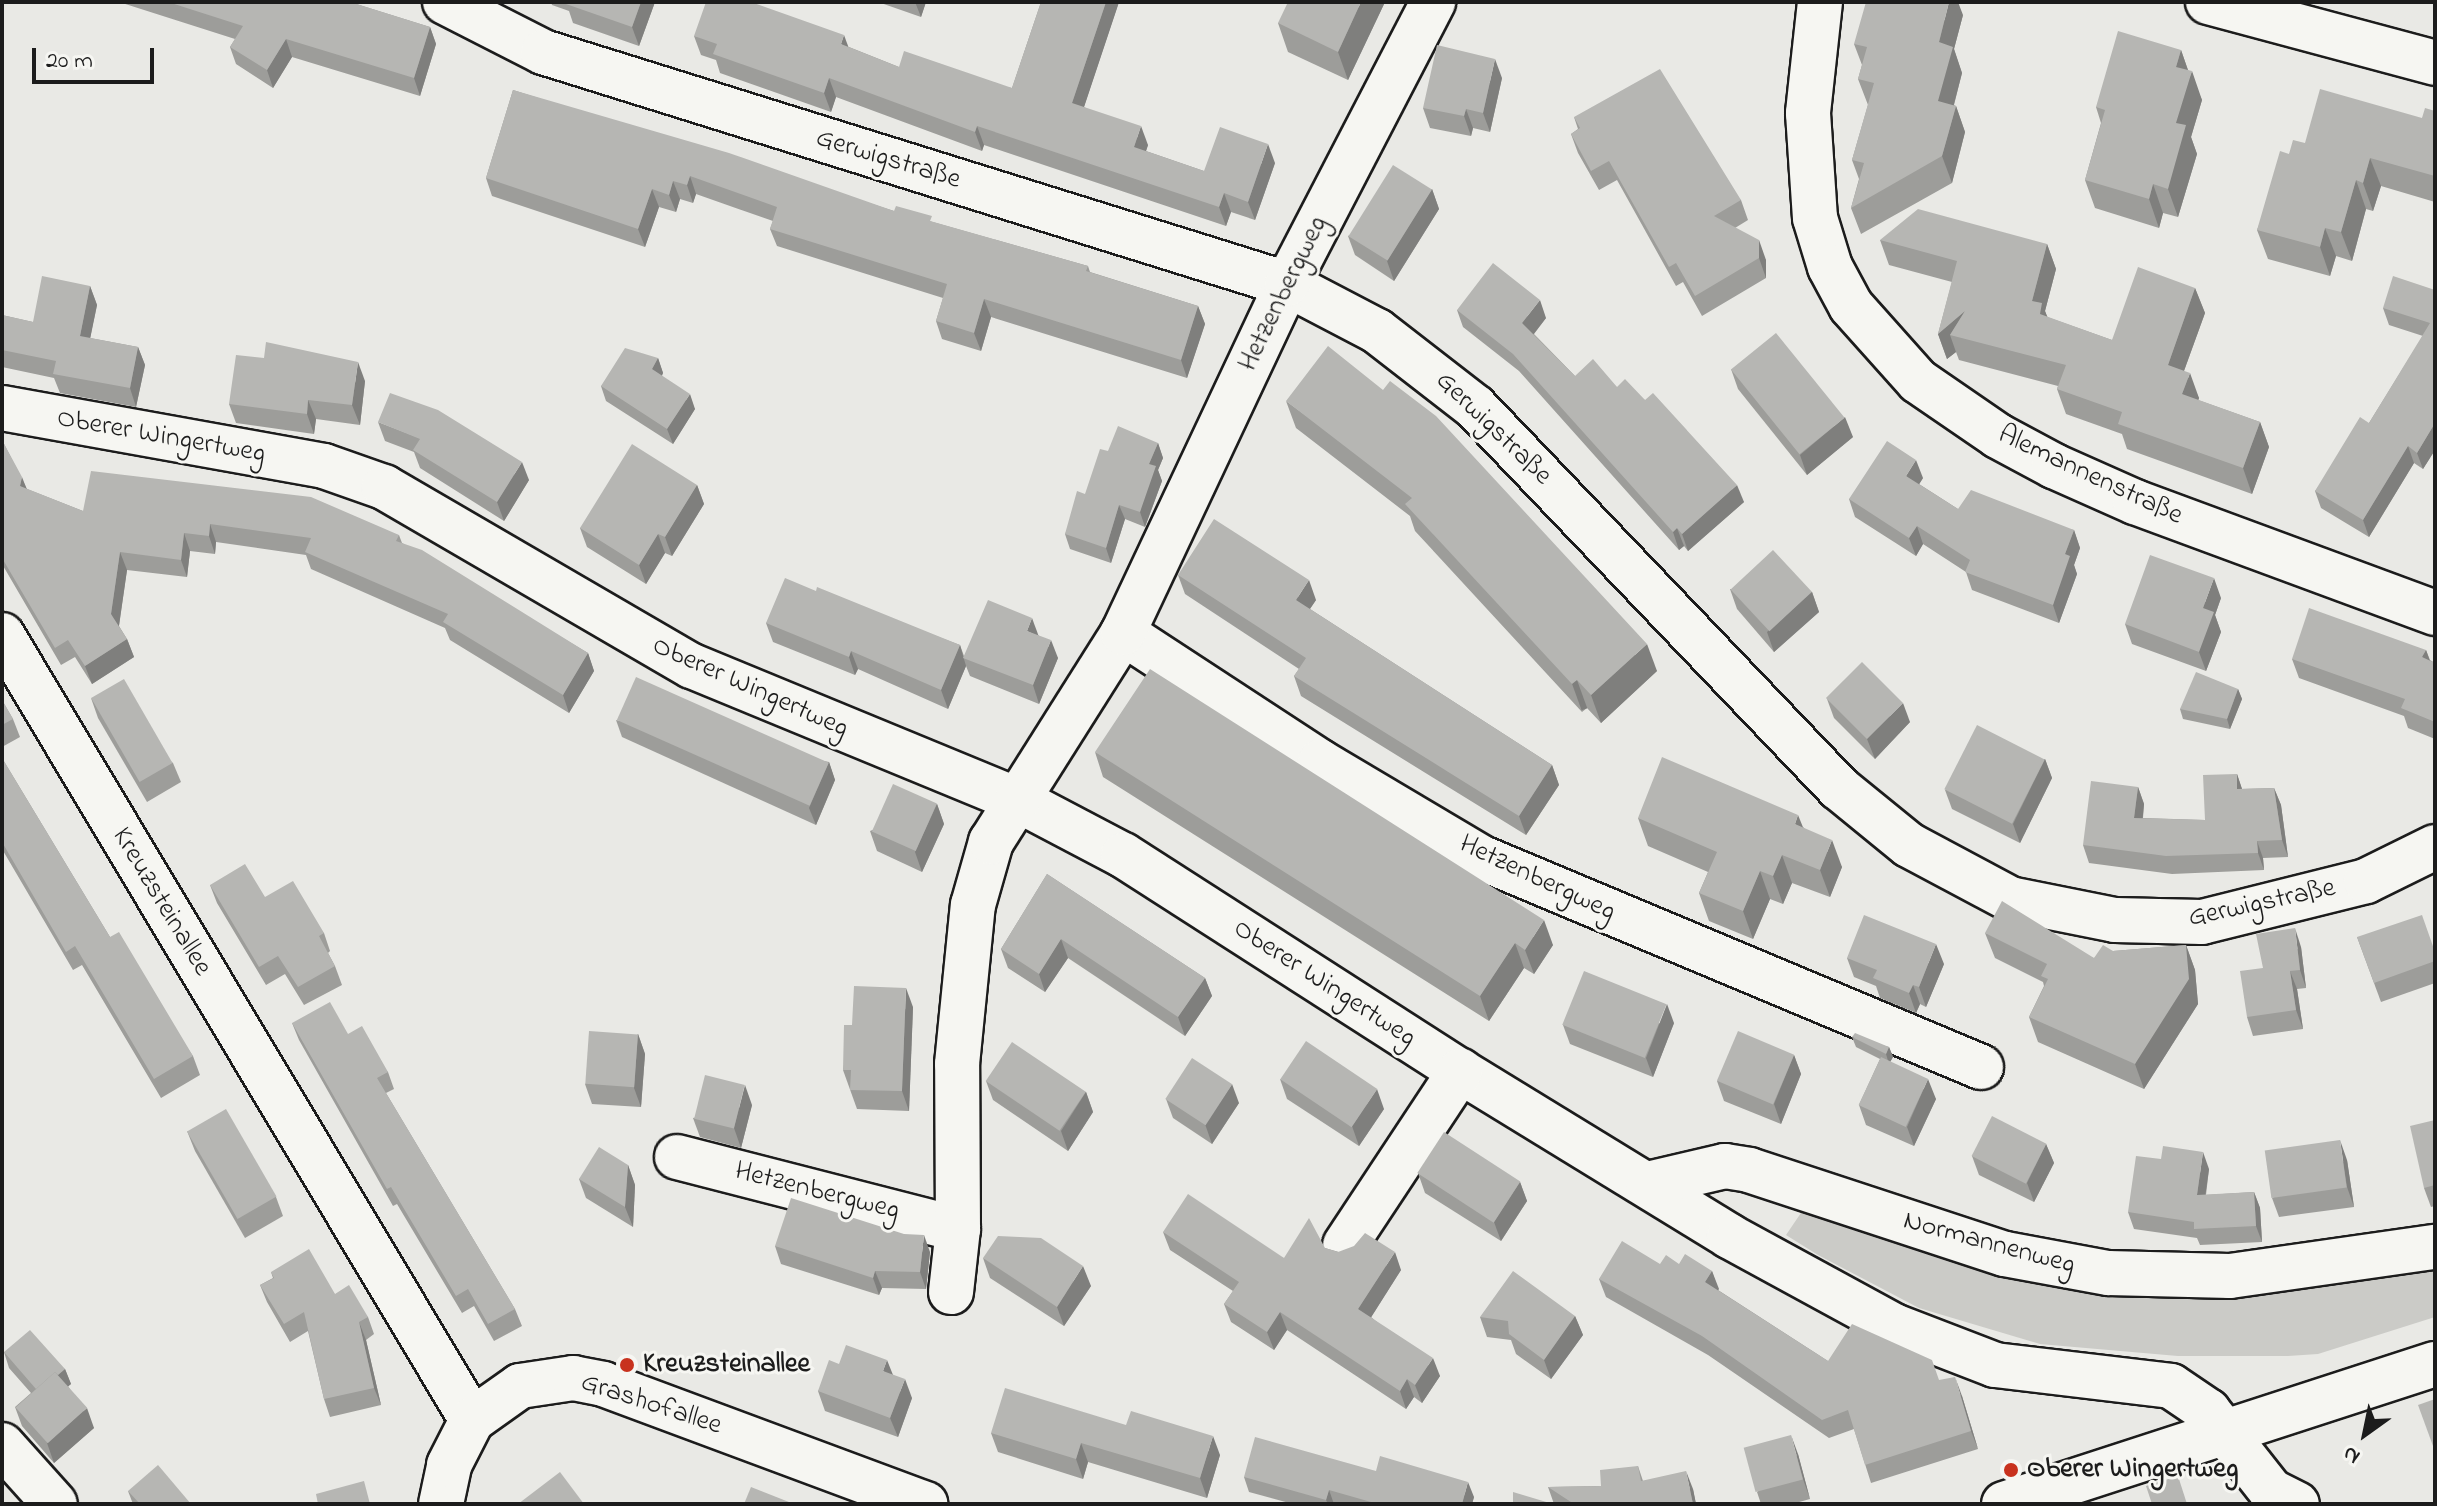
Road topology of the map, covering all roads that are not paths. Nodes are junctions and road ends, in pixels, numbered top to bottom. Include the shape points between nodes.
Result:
1 (445, 2) edge
2 (1433, 2) edge
3 (1820, 2) edge
4 (2208, 2) edge
5 (2435, 63) edge
6 (1287, 284) junction
7 (2, 408) edge
8 (2435, 613) edge
9 (1123, 633) junction
10 (2, 635) edge
11 (1020, 801) junction
12 (2435, 847) edge
13 (1981, 1067) dead end
14 (1460, 1071) junction
15 (677, 1157) dead end
16 (1648, 1184) junction
17 (958, 1229) junction
18 (1345, 1245) dead end
19 (2435, 1247) edge
20 (951, 1292) dead end
21 (2435, 1364) edge
22 (472, 1420) junction
23 (2224, 1429) junction
24 (2, 1445) edge
25 (55, 1504) edge
26 (441, 1504) edge
27 (925, 1504) edge
28 (2004, 1504) edge
29 (2297, 1504) edge

1 - 6 street, Gerwigstraße via 543,52
2 - 6 street, Hetzenbergweg
3 - 8 street, Alemannenstraße via 1808,113 1815,218 1830,267 1851,306 1908,372 1952,407 2054,466 2135,502
4 - 5 street
6 - 9 street, Hetzenbergweg
6 - 12 street, Gerwigstraße via 1377,331 1475,407 1839,788 1909,845 1973,882 2010,899 2061,911 2115,920 2202,922 2366,881
7 - 11 street, Oberer Wingertweg via 324,466 384,487 692,666
9 - 11 street, Hetzenbergweg
9 - 13 street, Hetzenbergweg via 1320,762 1482,858
10 - 22 street, Kreuzsteinallee
11 - 14 street, Oberer Wingertweg via 1123,855
11 - 17 street, Hetzenbergweg via 991,842 973,905 957,1064
14 - 16 street, Oberer Wingertweg
14 - 18 street
15 - 17 street, Hetzenbergweg
16 - 19 street, Normannenweg via 1725,1166 1749,1170 2005,1254 2108,1273 2230,1276
16 - 23 street, Oberer Wingertweg via 1729,1236 1943,1348 1995,1365 2171,1386
17 - 20 street, Hetzenbergweg
21 - 23 street
22 - 26 street via 449,1465
22 - 27 street, Grashofallee via 493,1400 520,1386 588,1381
23 - 28 street
23 - 29 street, Oberer Wingertweg via 2271,1491
24 - 25 street

